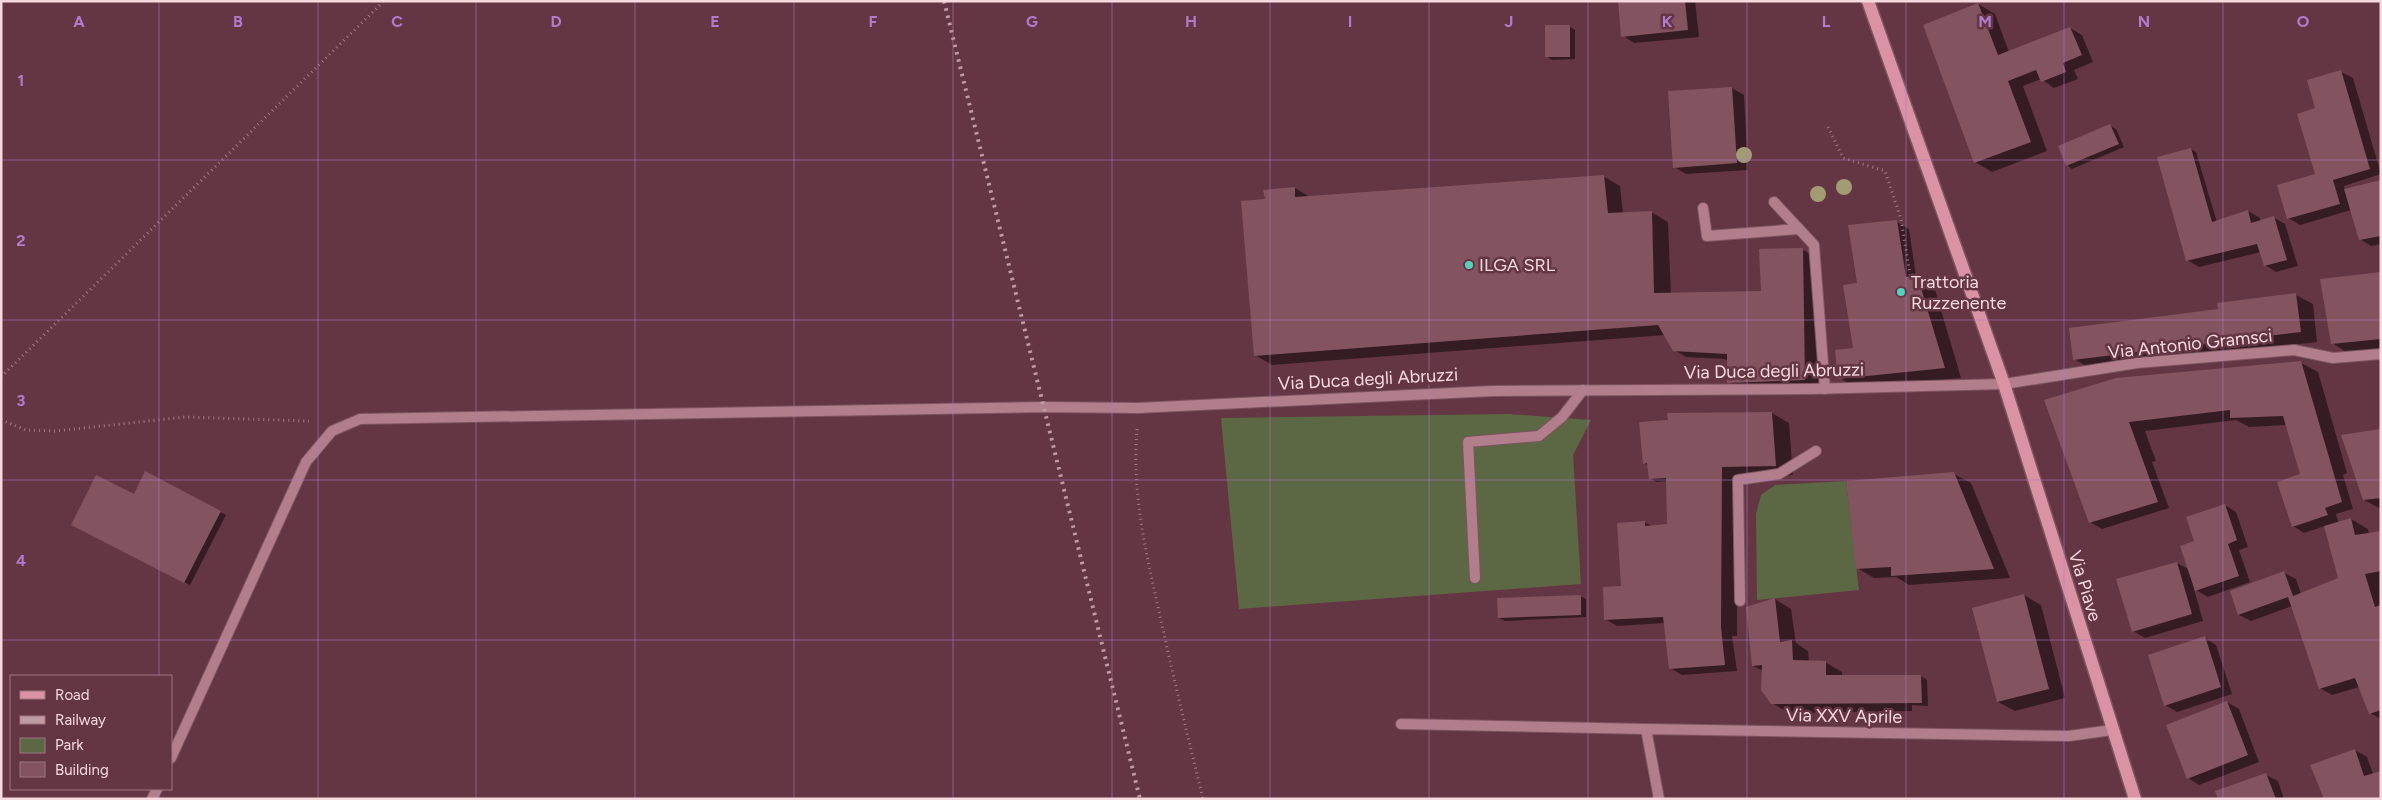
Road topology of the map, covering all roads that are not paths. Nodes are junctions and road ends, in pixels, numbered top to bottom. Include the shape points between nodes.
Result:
1 (1868, 1) edge
2 (1774, 202) dead end
3 (1703, 208) dead end
4 (1799, 229) junction
5 (2381, 354) edge
6 (2004, 384) junction
7 (1826, 389) junction
8 (1583, 390) junction
9 (1816, 451) dead end
10 (1475, 578) dead end
11 (1740, 601) dead end
12 (1401, 724) dead end
13 (1646, 729) junction
14 (2112, 730) junction
15 (172, 756) edge
16 (1658, 799) edge
17 (2135, 799) edge

1 - 6 main road
2 - 4 street
3 - 4 street via 1707,236
4 - 7 street via 1814,246
5 - 6 street, Via Antonio Gramsci via 2333,358 2294,350 2137,363
6 - 7 street, Via Duca degli Abruzzi
6 - 14 main road, Via Piave
7 - 8 street, Via Duca degli Abruzzi
8 - 10 street via 1562,417 1539,436 1468,442
8 - 15 street, Via Duca degli Abruzzi via 1493,391 1138,408 1024,407 360,419 332,431 306,462
9 - 11 street via 1780,474 1738,480
12 - 13 street, Via XXV Aprile
13 - 14 street, Via XXV Aprile via 2069,736
13 - 16 street
14 - 17 main road, Via Piave

